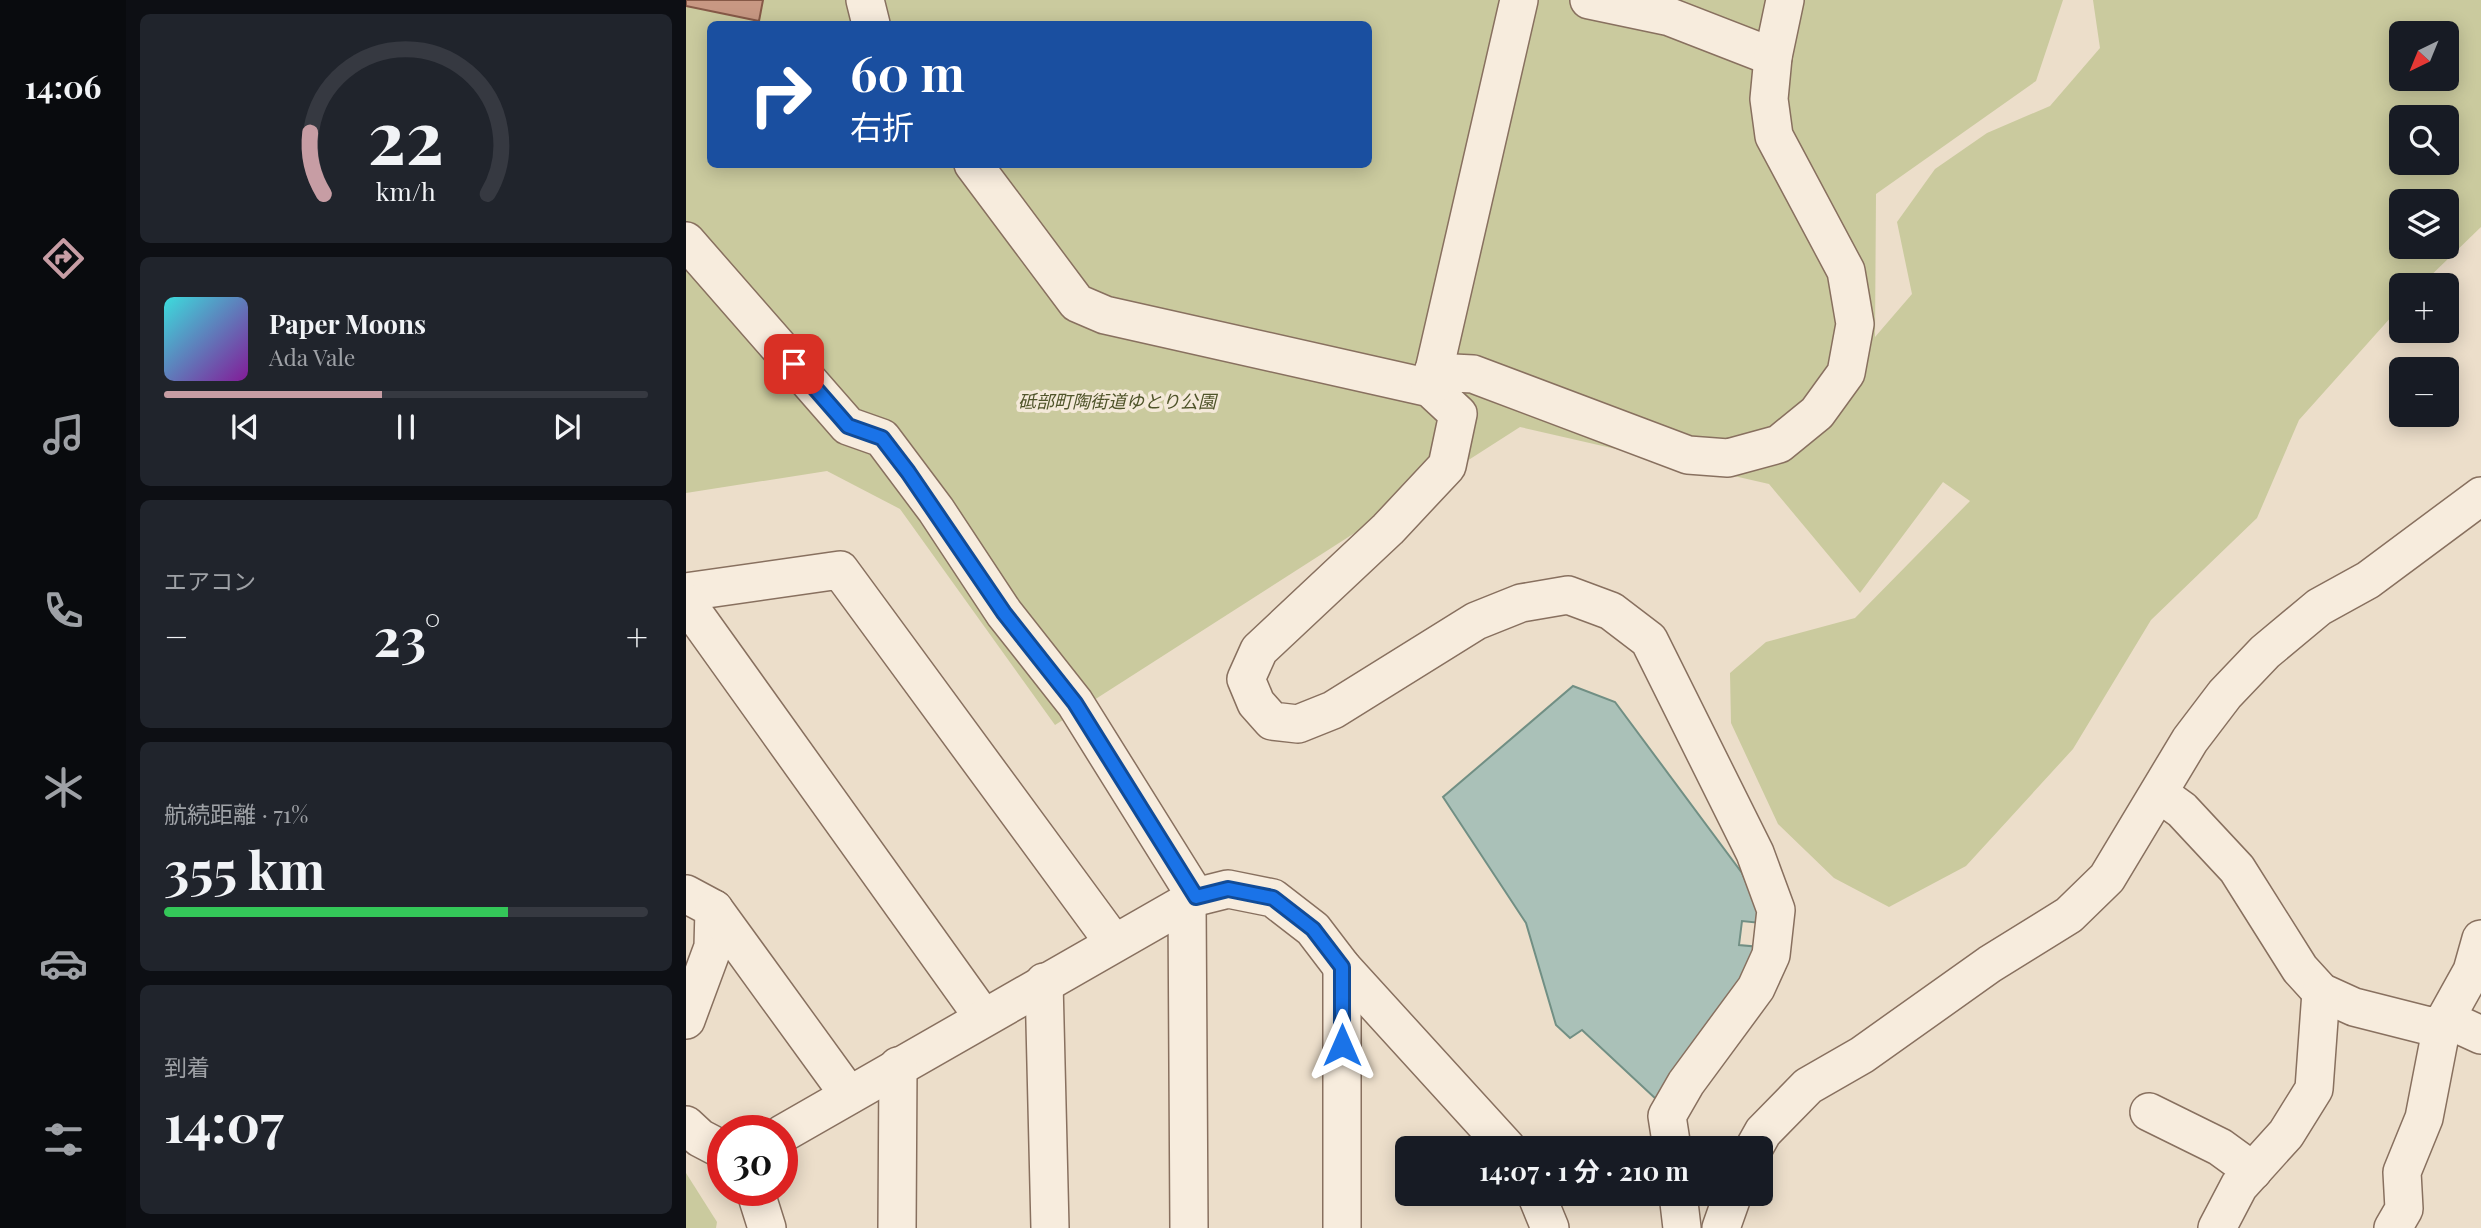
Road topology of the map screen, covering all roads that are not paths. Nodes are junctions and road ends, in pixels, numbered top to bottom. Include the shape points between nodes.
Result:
1 (865, 0) edge
2 (1519, 0) edge
3 (1589, 0) edge
4 (1785, 0) edge
5 (870, 21) edge
6 (1773, 57) junction
7 (976, 168) edge
8 (686, 240) edge
9 (1431, 380) junction
10 (2481, 496) edge
11 (686, 592) edge
12 (686, 602) edge
13 (2160, 794) junction
14 (1191, 900) junction
15 (700, 902) edge
16 (2481, 939) edge
17 (1114, 943) junction
18 (1342, 967) junction
19 (1044, 982) junction
20 (2320, 992) junction
21 (983, 1017) junction
22 (686, 1020) edge
23 (2442, 1025) junction
24 (2481, 1035) edge
25 (898, 1066) junction
26 (849, 1095) junction
27 (2149, 1112) dead end
28 (686, 1125) edge
29 (798, 1125) edge
30 (1670, 1132) edge
31 (1496, 1136) edge
32 (1761, 1136) edge
33 (707, 1142) edge
34 (2253, 1171) junction
35 (760, 1206) edge
36 (1541, 1206) edge
37 (1679, 1206) edge
38 (1729, 1206) edge
39 (766, 1228) edge
40 (897, 1228) edge
41 (1050, 1228) edge
42 (1189, 1228) edge
43 (1342, 1228) edge
44 (1550, 1228) edge
45 (1682, 1228) edge
46 (1721, 1228) edge
47 (2217, 1228) edge
48 (2393, 1228) edge

1 - 5 street
2 - 9 street
3 - 6 street via 1670,17
4 - 6 street
6 - 9 street via 1769,99 1774,136 1846,271 1855,324 1846,373 1817,413 1779,444 1728,457 1688,455 1473,374
7 - 9 street via 1077,303 1105,315
8 - 14 street via 848,426 882,438 1004,613 1075,703
9 - 30 street via 1458,414 1447,466 1388,529 1259,650 1246,679 1256,703 1272,721 1298,724 1333,710 1476,621 1521,603 1568,595 1612,611 1649,640 1755,853 1776,910 1771,955 1756,988 1686,1083
10 - 13 street via 2368,580 2319,607 2265,652 2190,740
11 - 17 street via 840,570
12 - 21 street
13 - 20 street via 2182,810 2238,869 2300,969
13 - 32 street via 2107,878 2069,915 1990,964 1862,1055 1808,1086
14 - 17 street
14 - 18 street via 1228,889 1273,898 1313,929
14 - 42 street
15 - 22 street via 713,947
15 - 26 street
16 - 23 street via 2472,971
17 - 19 street
18 - 31 street
18 - 43 street
19 - 21 street
19 - 41 street
20 - 23 street via 2354,1007 2429,1026
20 - 34 street via 2314,1088 2286,1134
21 - 25 street
23 - 24 street via 2457,1024
23 - 48 street via 2424,1118 2402,1172 2403,1209
25 - 26 street
25 - 40 street
26 - 29 street
27 - 34 street via 2220,1147
28 - 33 street
34 - 47 street via 2239,1186
35 - 39 street
36 - 44 street
37 - 45 street
38 - 46 street

